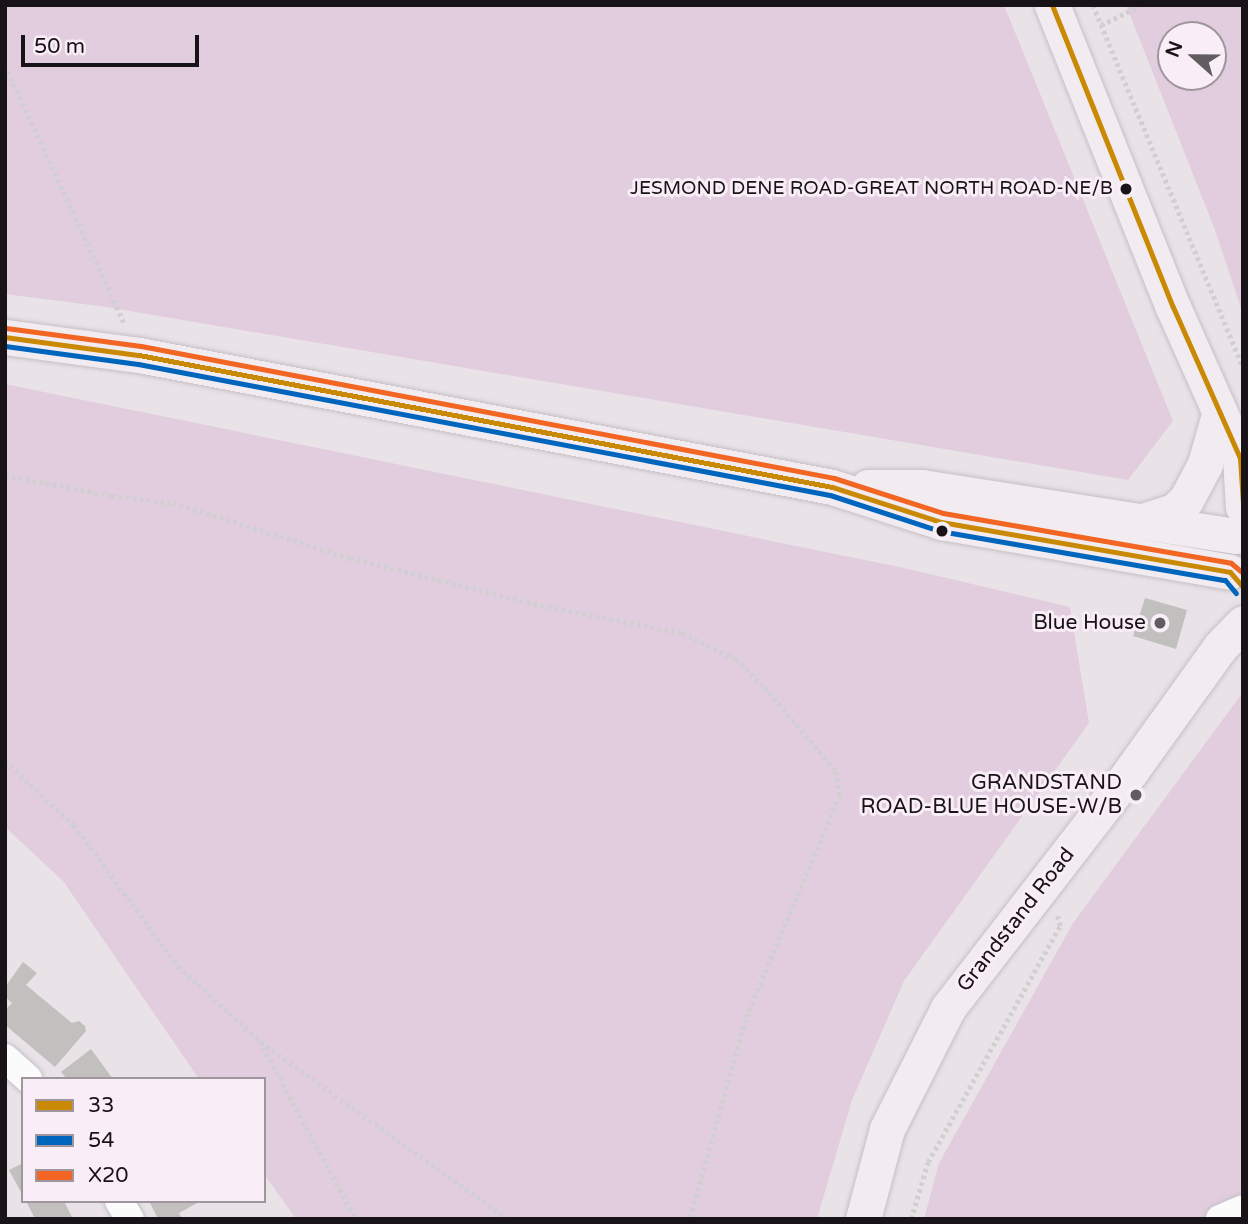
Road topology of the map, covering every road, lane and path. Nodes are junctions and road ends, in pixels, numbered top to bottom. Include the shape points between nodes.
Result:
1 (1052, 5) edge
2 (1093, 5) edge
3 (1142, 5) edge
4 (1101, 25) junction
5 (5, 65) edge
6 (5, 337) edge
7 (139, 355) junction
8 (1243, 367) edge
9 (1219, 415) junction
10 (1241, 461) edge
11 (5, 475) edge
12 (832, 487) junction
13 (1140, 522) junction
14 (1240, 524) edge
15 (1237, 581) edge
16 (1231, 635) edge
17 (5, 761) edge
18 (1050, 876) junction
19 (260, 1041) junction
20 (5, 1058) edge
21 (26, 1077) edge
22 (120, 1203) edge
23 (1243, 1209) edge
24 (130, 1219) edge
25 (356, 1219) edge
26 (507, 1219) edge
27 (690, 1219) edge
28 (863, 1219) edge
29 (911, 1219) edge
30 (1220, 1219) edge

1 - 9 main road
2 - 4 path
3 - 4 path
4 - 8 path
5 - 7 path
6 - 7 main road
7 - 12 main road
9 - 10 main road
9 - 13 main road via 1205,464 1186,500 1174,511
10 - 14 main road, Grandstand Road
11 - 27 path via 173,503 350,558 534,604 682,633 736,659 765,687 836,771 840,795 746,1019
12 - 13 main road via 922,487
12 - 15 main road via 941,522
13 - 14 main road
14 - 15 main road, Grandstand Road via 1229,548
15 - 16 main road, Grandstand Road
16 - 18 main road, Grandstand Road
17 - 19 path via 74,825 178,966
18 - 28 main road, Grandstand Road via 948,1008 887,1129
18 - 29 path via 1060,926 928,1162
19 - 25 path
19 - 26 path
20 - 21 street
22 - 24 street
23 - 30 street

